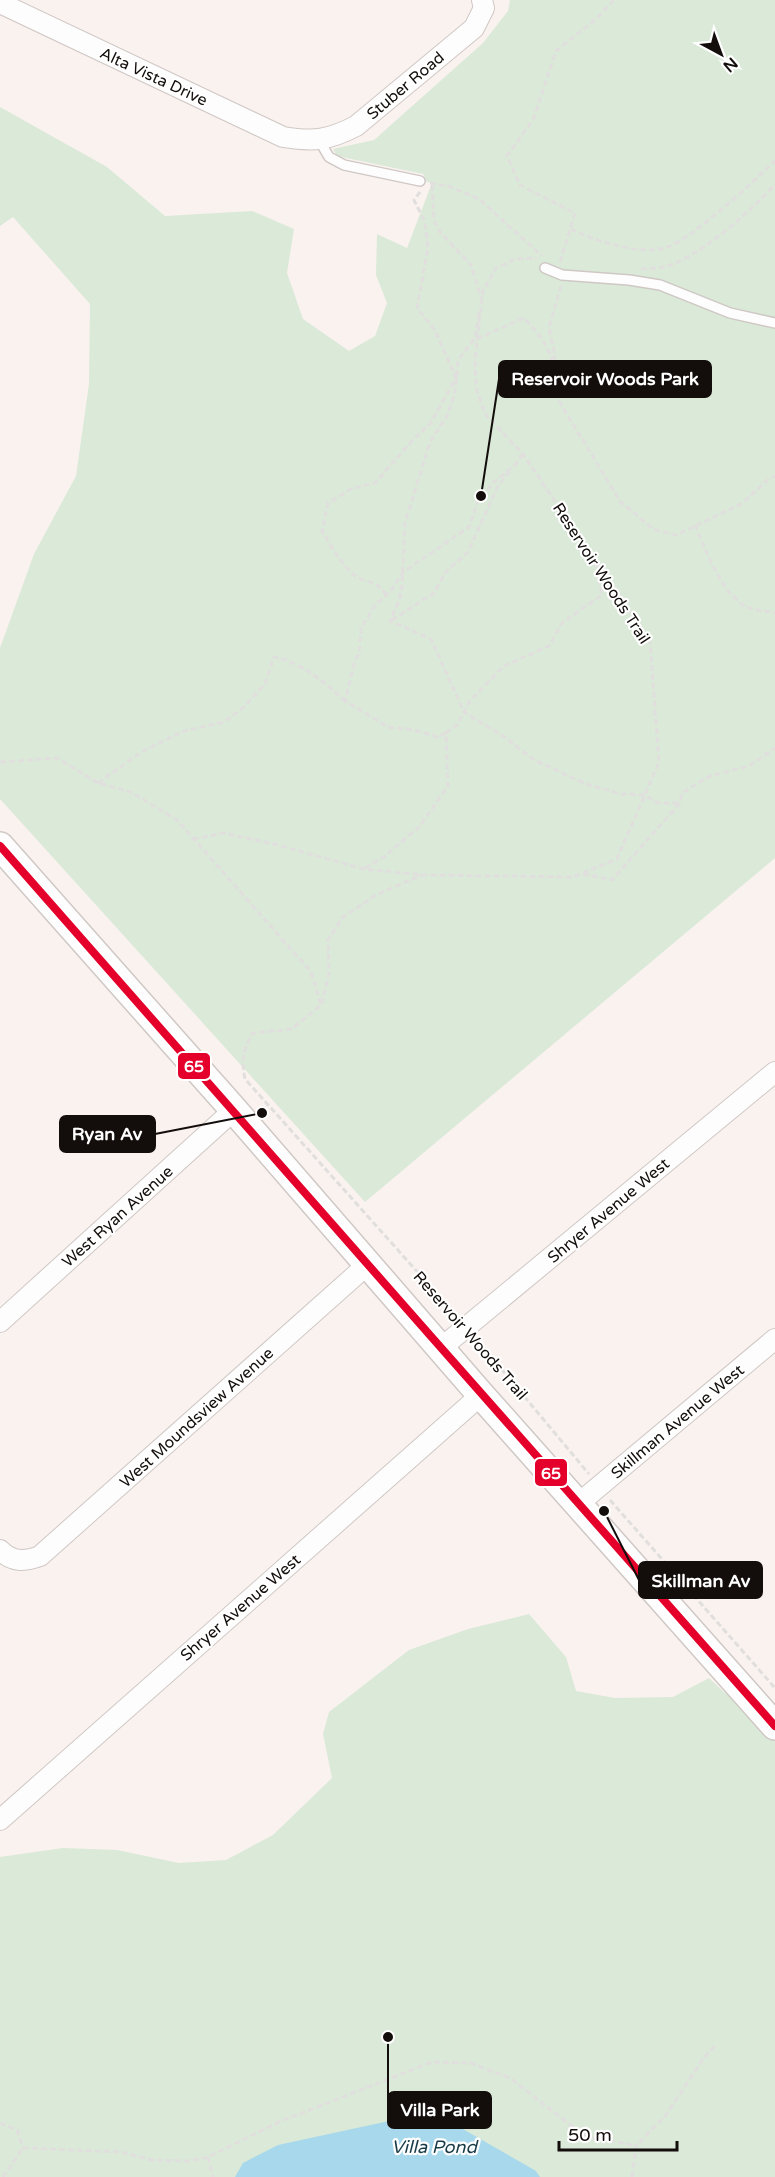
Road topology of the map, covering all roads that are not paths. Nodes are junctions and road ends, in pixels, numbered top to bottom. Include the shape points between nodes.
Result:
1 (0, 3) edge
2 (483, 4) edge
3 (315, 140) junction
4 (426, 182) road end
5 (548, 264) road end
6 (775, 323) edge
7 (0, 846) edge
8 (775, 1071) edge
9 (234, 1110) junction
10 (367, 1265) junction
11 (0, 1322) edge
12 (775, 1339) edge
13 (441, 1348) junction
14 (481, 1395) junction
15 (578, 1504) junction
16 (0, 1550) edge
17 (775, 1726) edge
18 (0, 1820) edge

1 - 3 street, Alta Vista Drive via 283,137
2 - 3 street, Stuber Road via 474,28 356,126 339,135
3 - 4 lane via 328,157 344,165
5 - 6 lane via 562,275 660,285 730,313
7 - 9 main road
8 - 13 street, Shryer Avenue West
9 - 10 main road
9 - 11 street, West Ryan Avenue
10 - 13 main road
10 - 16 street, West Moundsview Avenue via 40,1556 21,1561 10,1559
12 - 15 street, Skillman Avenue West
13 - 14 main road
14 - 15 main road
14 - 18 street, Shryer Avenue West
15 - 17 main road

